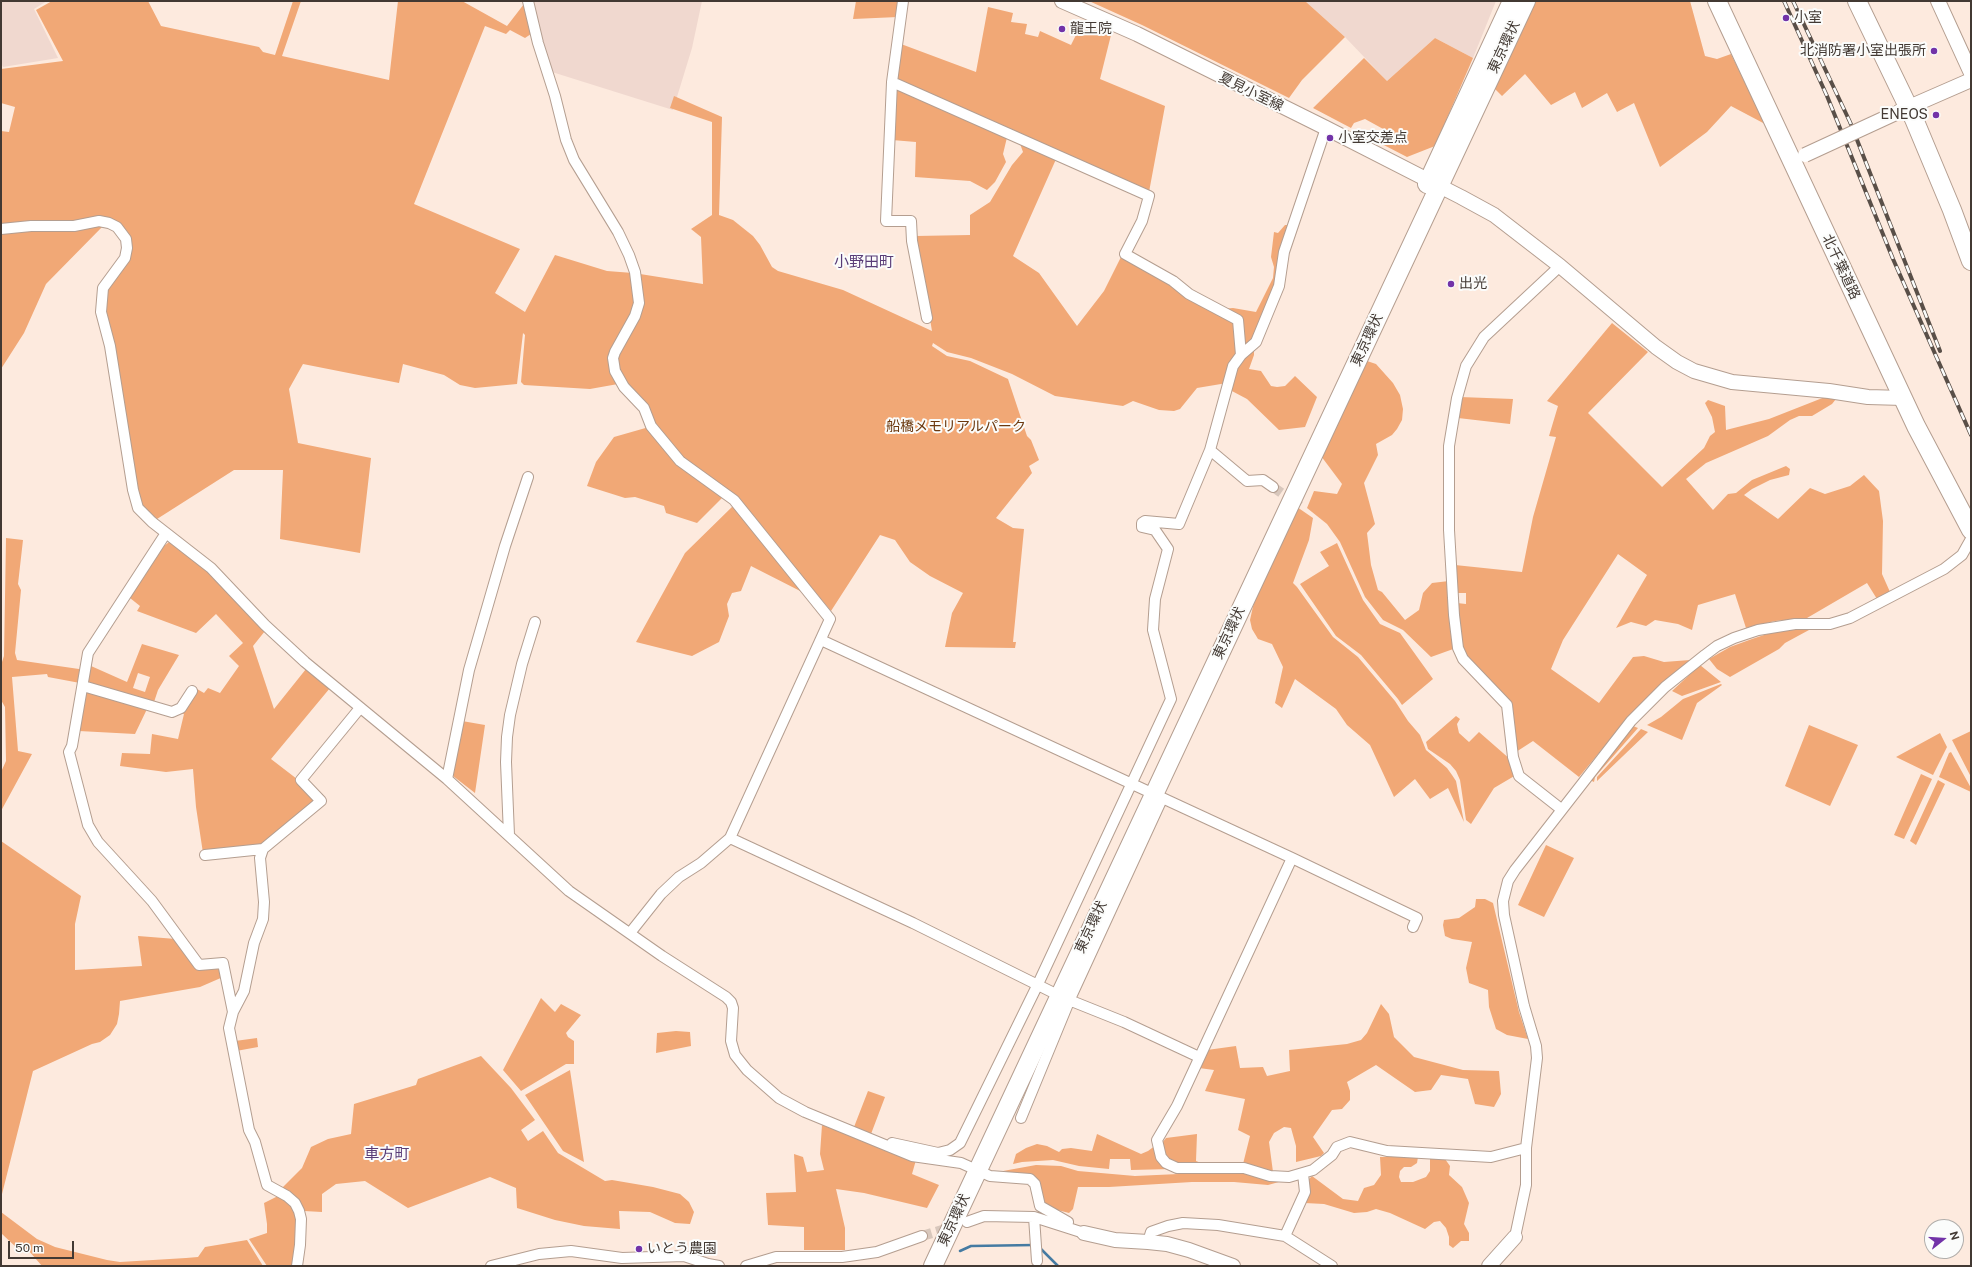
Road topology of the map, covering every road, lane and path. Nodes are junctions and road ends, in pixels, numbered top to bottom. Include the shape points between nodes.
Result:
1 (528, 1) edge
2 (904, 1) edge
3 (1062, 1) edge
4 (1512, 1) edge
5 (1526, 1) edge
6 (1717, 1) edge
7 (1857, 1) edge
8 (1938, 1) edge
9 (1971, 73) edge
10 (1971, 80) edge
11 (892, 82) junction
12 (1902, 110) junction
13 (1326, 128) junction
14 (1799, 158) junction
15 (1434, 183) junction
16 (1, 229) edge
17 (1971, 261) edge
18 (1560, 266) junction
19 (927, 318) dead end
20 (1241, 354) junction
21 (1903, 398) junction
22 (1210, 450) junction
23 (528, 477) dead end
24 (1273, 487) tunnel mouth
25 (1971, 530) edge
26 (166, 533) junction
27 (1971, 539) edge
28 (535, 622) dead end
29 (821, 640) junction
30 (84, 686) junction
31 (192, 691) dead end
32 (360, 708) junction
33 (447, 779) junction
34 (1147, 792) junction
35 (1561, 809) junction
36 (509, 835) junction
37 (730, 838) junction
38 (263, 848) junction
39 (205, 855) dead end
40 (1292, 858) junction
41 (1413, 927) dead end
42 (630, 933) junction
43 (1054, 992) junction
44 (232, 1012) junction
45 (1199, 1056) junction
46 (1021, 1118) dead end
47 (876, 1141) junction
48 (1526, 1148) junction
49 (972, 1168) junction
50 (1303, 1174) junction
51 (1034, 1217) junction
52 (967, 1222) dead end
53 (1067, 1227) junction
54 (1084, 1233) joint
55 (922, 1236) tunnel mouth
56 (1285, 1236) junction
57 (1515, 1237) joint
58 (1148, 1242) junction
59 (1037, 1256) dead end
60 (297, 1266) edge
61 (491, 1266) edge
62 (720, 1266) edge
63 (746, 1266) edge
64 (920, 1266) edge
65 (932, 1266) edge
66 (1233, 1266) edge
67 (1332, 1266) edge
68 (1489, 1266) edge

1 - 29 street via 566,140 574,160 618,232 635,272 639,303 635,316 615,352 615,371 624,387 644,408 651,426 680,461 734,500 830,619
2 - 11 street
3 - 13 street, 夏見小室線 via 1137,34
4 - 15 highway, 東京環状
5 - 15 highway, 東京環状
6 - 14 highway, 北千葉道路
7 - 12 highway
8 - 9 street
10 - 12 street
11 - 19 street via 886,221 911,221 912,241
11 - 20 street via 1149,196 1142,221 1125,254 1173,281 1189,294 1238,320
12 - 14 street, bridge
12 - 17 highway via 1952,210
13 - 15 street, 夏見小室線
13 - 20 street via 1284,252 1279,286 1256,342
14 - 21 highway, 北千葉道路
15 - 18 street, 夏見小室線 via 1494,215
15 - 34 highway, 東京環状
16 - 26 street via 74,226 99,222 117,227 126,239 128,248 125,258 103,288 101,312 110,346 138,508
18 - 21 street, 夏見小室線 via 1656,347 1694,371 1732,382 1868,397
18 - 35 street via 1484,337 1466,366 1457,398 1449,446 1449,530 1458,648 1463,659 1506,705 1513,757 1520,776
20 - 22 street via 1230,372
21 - 25 highway, 北千葉道路
22 - 24 street via 1248,481 1263,480
22 - 34 street via 1179,524 1145,521 1142,523 1142,527 1155,530 1168,549 1155,599 1153,630 1171,699
23 - 33 street via 469,670
26 - 30 street via 88,653
26 - 32 street via 211,568 305,662
27 - 35 street via 1962,555 1944,569 1850,618 1830,624 1795,624 1758,630 1717,646 1664,687 1631,722
28 - 36 street via 522,664 507,738
29 - 34 street
29 - 37 street
30 - 31 street via 172,712 182,708
30 - 44 street via 69,752 88,825 98,842 152,901 199,965 223,963
32 - 33 street
32 - 38 street via 301,780 320,801
33 - 36 street
34 - 40 street
34 - 43 highway, 東京環状
34 - 43 street
35 - 48 street via 1508,881 1503,901 1524,1006 1538,1058
36 - 42 street via 570,891
37 - 42 street via 661,894
37 - 43 street
38 - 39 street
38 - 44 street via 260,858 263,919 254,943 244,991
40 - 41 street via 1417,918
40 - 45 street
42 - 47 street via 731,1002 734,1008 731,1041 735,1055 747,1070 779,1098 805,1112
43 - 45 street
43 - 46 street
43 - 47 street via 960,1143 950,1150 938,1153
43 - 49 highway, 東京環状
44 - 60 street via 229,1028 235,1064 249,1130 255,1142 266,1185 287,1196 299,1211 301,1219
45 - 50 street via 1177,1106 1157,1140 1161,1157 1166,1163 1177,1168 1244,1168 1270,1176 1289,1177
47 - 49 street via 912,1156 961,1163
48 - 50 street via 1491,1157 1387,1151 1350,1142 1337,1147 1332,1155 1313,1170
48 - 57 street via 1526,1185
49 - 53 street via 990,1176 1032,1180 1040,1206 1068,1222
49 - 64 highway, 東京環状
49 - 65 highway, 東京環状
50 - 56 street via 1303,1196
51 - 52 street via 984,1216
51 - 53 street
51 - 59 street
53 - 54 street
54 - 58 street via 1115,1240
55 - 63 street via 877,1252 842,1257 776,1257
56 - 58 street via 1218,1225 1183,1223 1151,1232
56 - 67 street
57 - 68 street
58 - 66 street via 1189,1250
61 - 62 street via 539,1254 571,1251 622,1258 684,1256

